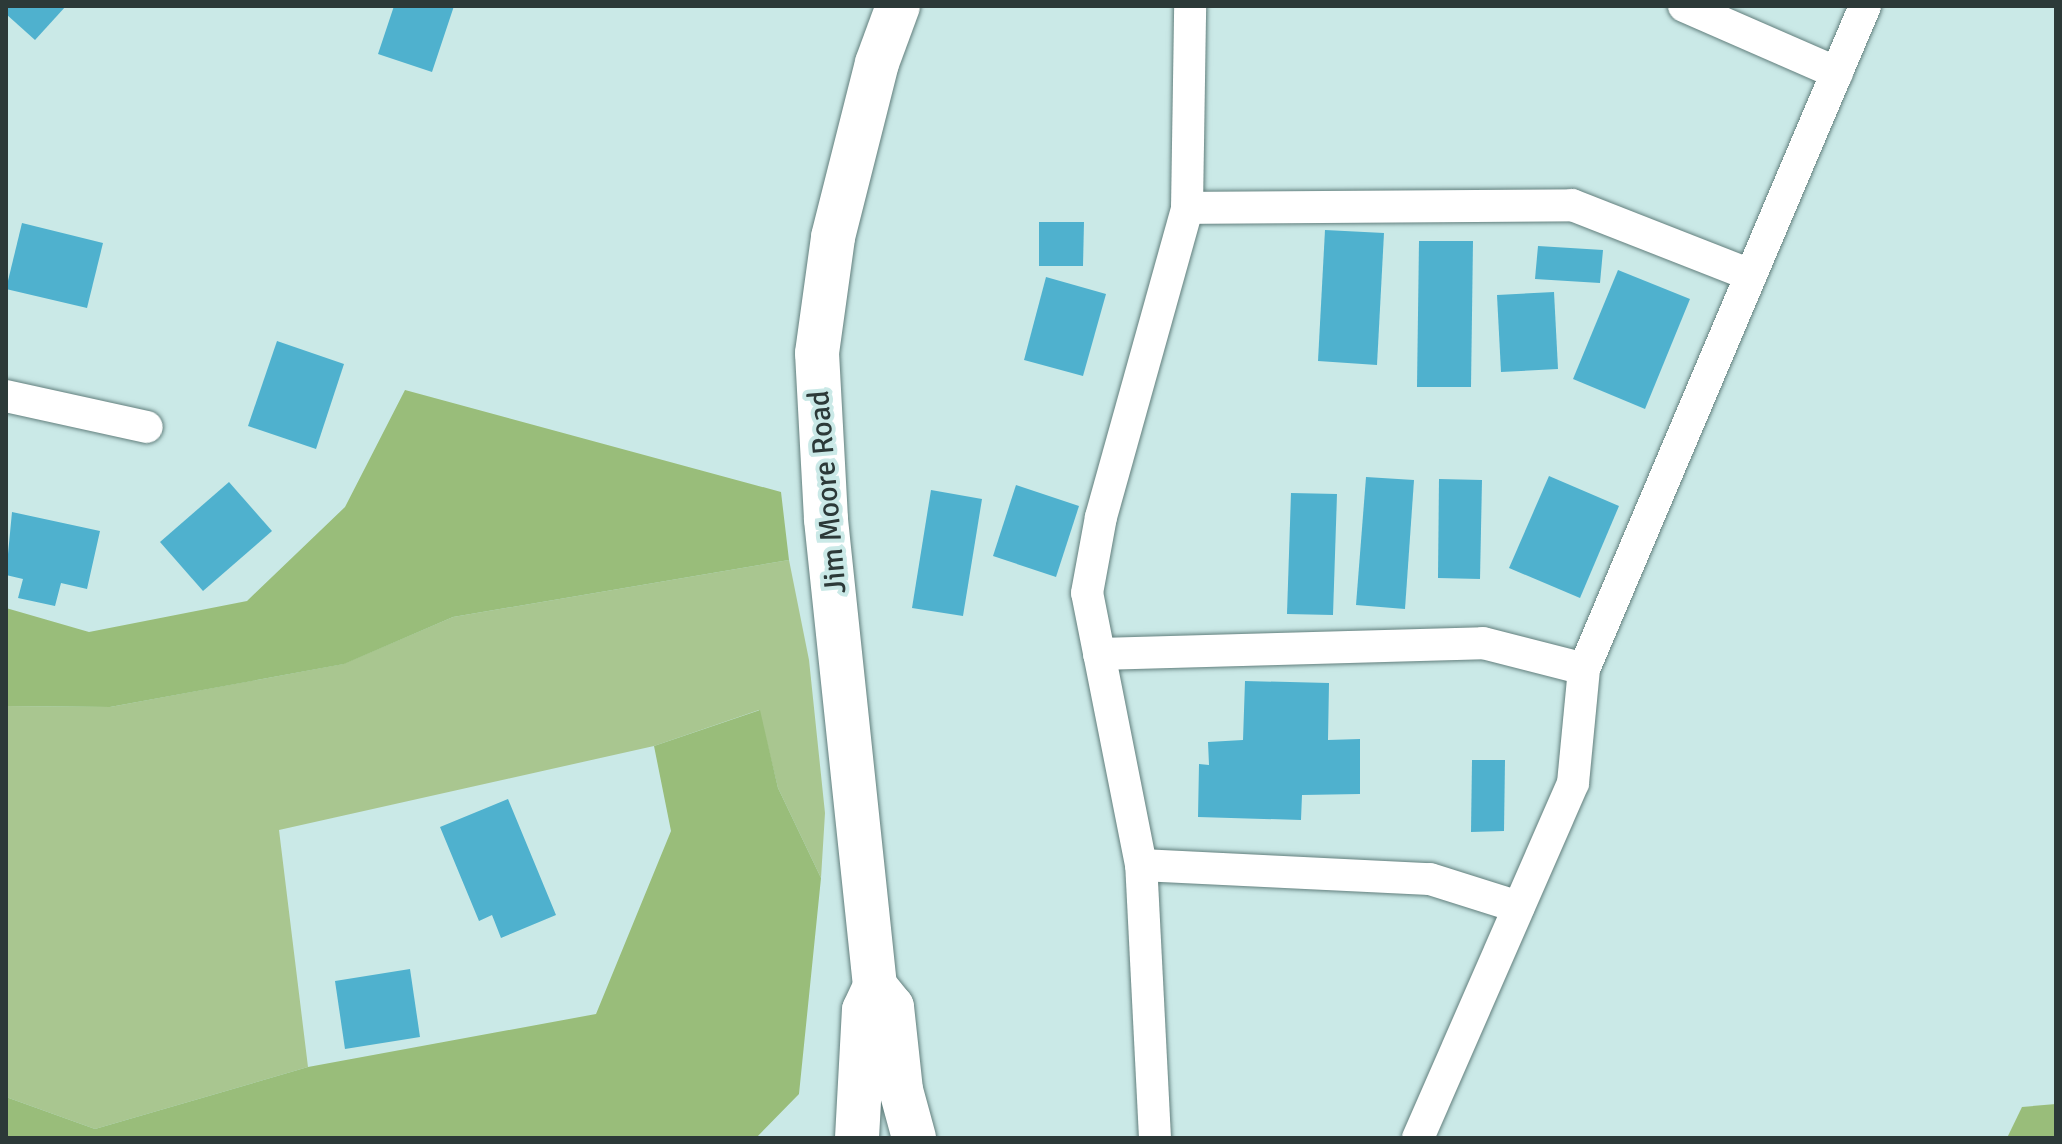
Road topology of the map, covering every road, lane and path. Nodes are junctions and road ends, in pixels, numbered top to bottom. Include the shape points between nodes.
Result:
1 (898, 6) edge
2 (1190, 6) edge
3 (1684, 6) edge
4 (1865, 6) edge
5 (1837, 73) junction
6 (1187, 208) junction
7 (1751, 275) junction
8 (6, 396) edge
9 (147, 427) dead end
10 (1099, 654) junction
11 (1584, 669) junction
12 (1141, 865) junction
13 (1519, 907) junction
14 (875, 986) junction
15 (857, 1138) edge
16 (914, 1138) edge
17 (1155, 1138) edge
18 (1418, 1138) edge

1 - 14 street, Jim Moore Road via 877,63 833,237 817,353 826,519
2 - 6 street
3 - 5 street
4 - 5 street
5 - 7 street
6 - 7 street via 1572,205
6 - 10 street via 1101,517 1087,593
7 - 11 street
8 - 9 street
10 - 11 street via 1483,643
10 - 12 street
11 - 13 street via 1573,783
12 - 13 street via 1430,879
12 - 17 street
13 - 18 street
14 - 15 street, Jim Moore Road via 864,1010
14 - 16 street, Jim Moore Road via 892,1007 901,1090

